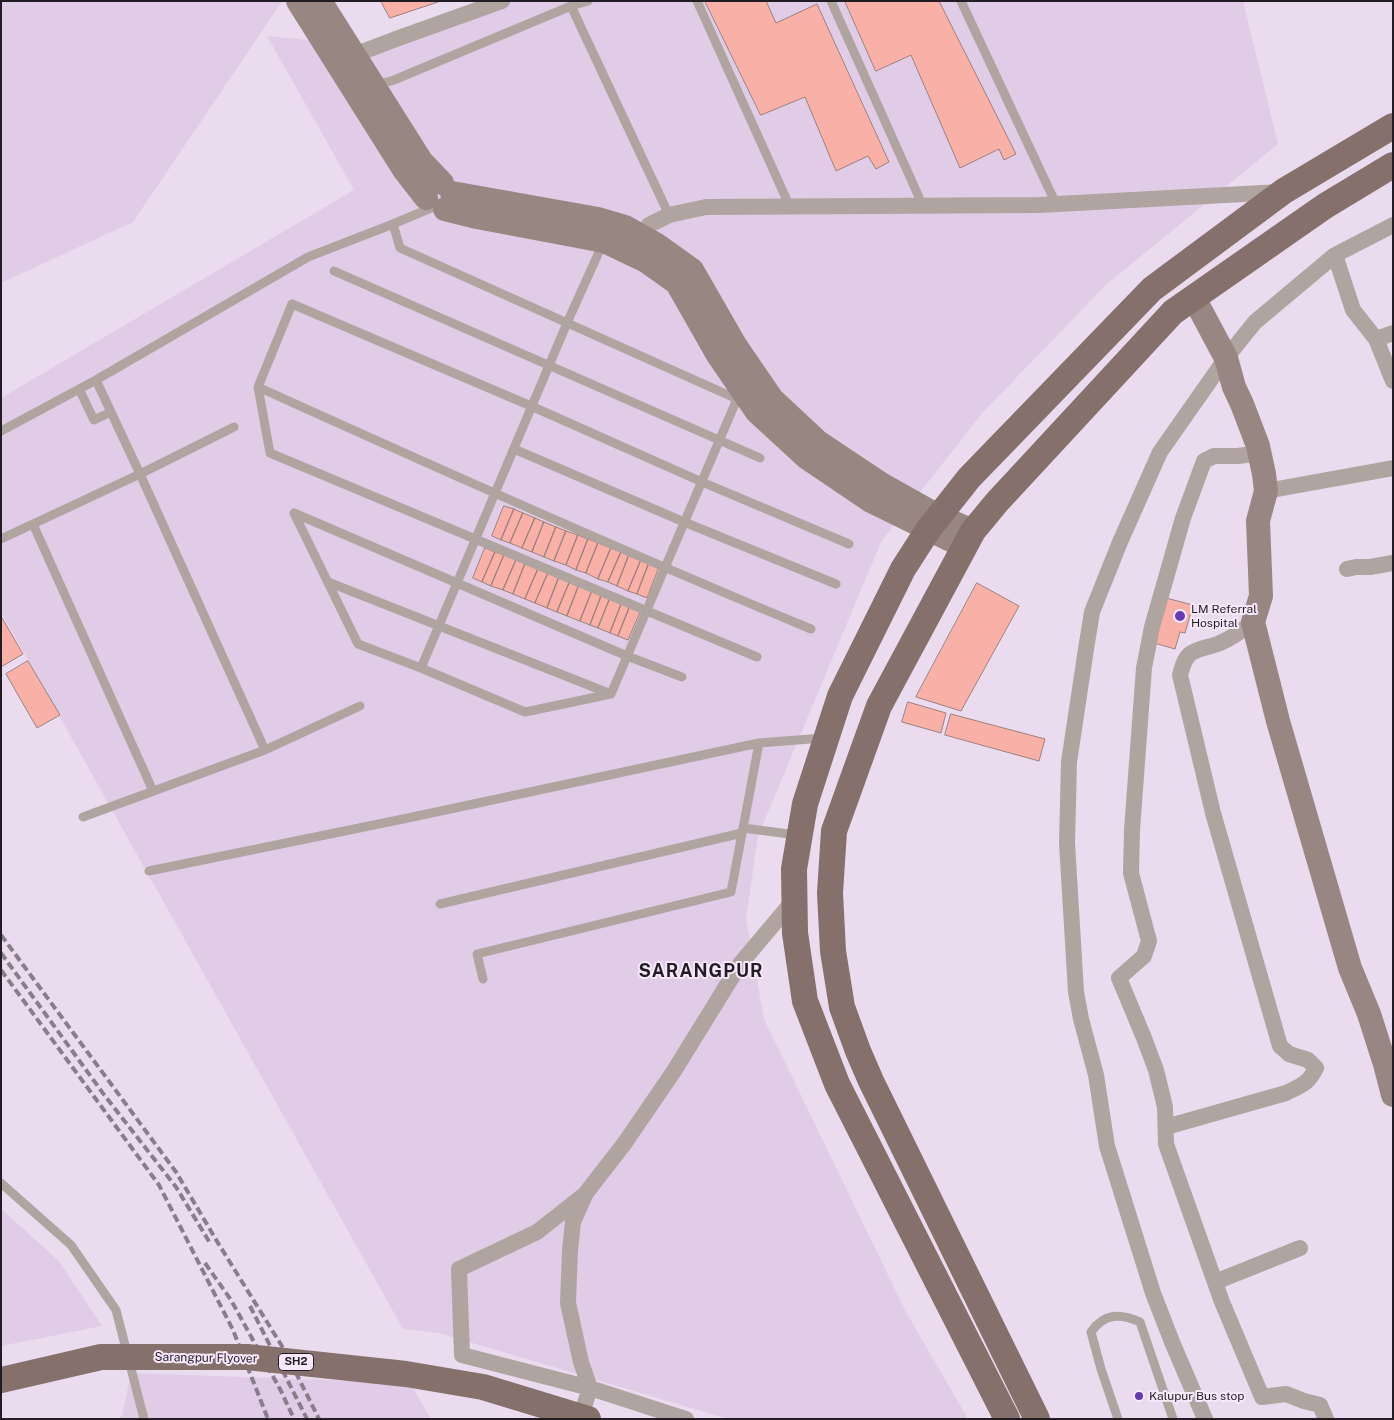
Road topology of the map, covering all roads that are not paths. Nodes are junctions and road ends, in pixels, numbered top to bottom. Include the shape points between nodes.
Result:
1 (502, 1) edge
2 (588, 1) edge
3 (698, 1) edge
4 (831, 1) edge
5 (961, 1) edge
6 (306, 2) edge
7 (571, 6) junction
8 (354, 55) junction
9 (365, 90) junction
10 (1393, 126) edge
11 (1393, 166) edge
12 (1284, 191) junction
13 (439, 198) junction
14 (1056, 204) junction
15 (923, 206) junction
16 (790, 207) junction
17 (669, 215) junction
18 (393, 224) junction
19 (1393, 225) edge
20 (604, 241) junction
21 (636, 245) junction
22 (1335, 255) junction
23 (334, 271) dead end
24 (1194, 298) junction
25 (567, 322) junction
26 (1393, 333) edge
27 (1376, 339) junction
28 (1226, 358) junction
29 (549, 365) junction
30 (96, 380) junction
31 (1393, 381) edge
32 (258, 387) junction
33 (79, 389) junction
34 (739, 394) junction
35 (532, 406) junction
36 (111, 412) junction
37 (234, 427) dead end
38 (1, 431) edge
39 (720, 440) junction
40 (514, 449) junction
41 (1260, 453) junction
42 (760, 458) dead end
43 (1393, 468) edge
44 (140, 474) junction
45 (702, 482) junction
46 (1266, 491) junction
47 (494, 494) junction
48 (684, 522) junction
49 (933, 523) junction
50 (33, 524) junction
51 (1, 539) edge
52 (969, 539) junction
53 (475, 540) junction
54 (849, 544) dead end
55 (1393, 563) edge
56 (665, 569) junction
57 (1347, 569) dead end
58 (328, 582) junction
59 (457, 582) junction
60 (836, 584) dead end
61 (646, 611) junction
62 (1254, 622) junction
63 (438, 626) junction
64 (811, 630) dead end
65 (627, 656) junction
66 (757, 657) dead end
67 (421, 668) junction
68 (682, 677) dead end
69 (611, 694) junction
70 (360, 706) dead end
71 (827, 737) junction
72 (759, 743) junction
73 (265, 750) junction
74 (153, 791) junction
75 (83, 816) dead end
76 (742, 831) junction
77 (800, 835) junction
78 (149, 871) dead end
79 (794, 900) junction
80 (440, 904) dead end
81 (484, 979) dead end
82 (1386, 1045) edge
83 (1393, 1095) edge
84 (1166, 1128) junction
85 (1, 1183) edge
86 (586, 1193) junction
87 (1300, 1248) dead end
88 (1215, 1282) junction
89 (1, 1380) edge
90 (590, 1388) junction
91 (144, 1419) edge
92 (580, 1419) edge
93 (588, 1419) edge
94 (686, 1419) edge
95 (1007, 1419) edge
96 (1037, 1419) edge
97 (1118, 1419) edge
98 (1173, 1419) edge
99 (1205, 1419) edge
100 (1326, 1419) edge

1 - 8 street
2 - 7 lane
3 - 16 lane
4 - 15 lane
5 - 14 lane
6 - 8 main road
6 - 9 main road
7 - 9 lane
7 - 17 lane
8 - 9 main road
9 - 13 main road via 405,171
10 - 12 main road
11 - 24 main road via 1325,206
12 - 14 street
12 - 49 main road via 1152,289 969,478
13 - 18 lane
13 - 20 main road via 477,217
13 - 21 main road via 598,219 625,227
14 - 15 street
15 - 16 street
16 - 17 street via 706,207
17 - 21 street via 649,224
18 - 25 lane via 400,248
18 - 30 lane via 308,257
19 - 22 street
20 - 21 main road
20 - 25 lane
21 - 34 main road via 646,260 677,283
21 - 49 main road via 657,245 692,270 735,345 772,400 818,442
22 - 27 street via 1353,310
22 - 28 street via 1255,322
23 - 29 lane
24 - 28 main road
24 - 52 main road via 1173,312 997,502
25 - 29 lane
25 - 34 lane
26 - 27 street
27 - 31 street
28 - 41 main road
28 - 99 street via 1160,452 1092,612 1069,762 1067,843 1076,992 1096,1075 1107,1146 1153,1293
29 - 35 lane
29 - 39 lane
30 - 33 lane
30 - 36 lane
32 - 35 lane via 292,304
32 - 47 lane
32 - 53 lane via 270,453
33 - 36 lane via 94,420
33 - 38 lane
34 - 39 lane
34 - 49 main road via 806,457 871,501
35 - 40 lane
35 - 45 lane
36 - 44 lane
37 - 44 lane
39 - 42 lane
39 - 45 lane
40 - 47 lane
40 - 48 lane
41 - 46 main road
41 - 84 street via 1214,456 1204,461 1183,518 1152,627 1144,668 1131,873 1149,941 1144,956 1118,978 1156,1070 1165,1107
43 - 46 street
44 - 50 lane
44 - 73 lane
45 - 48 lane
45 - 54 lane
46 - 62 main road via 1258,521 1261,596
47 - 53 lane
47 - 56 lane
48 - 56 lane
48 - 60 lane
49 - 52 main road
49 - 71 main road via 903,569 840,696
50 - 51 lane
50 - 74 lane
52 - 96 main road via 879,706 834,832 830,893 833,951 842,1007 871,1081
53 - 59 lane
53 - 61 lane
55 - 57 street
56 - 61 lane
56 - 64 lane
58 - 59 lane via 294,514
58 - 63 lane
58 - 67 lane via 358,644
59 - 63 lane
59 - 65 lane
61 - 65 lane
61 - 66 lane
62 - 82 main road via 1278,721 1350,968
62 - 84 street via 1231,638 1190,654 1180,676 1213,813 1280,1046 1290,1054 1308,1060 1316,1068 1310,1079 1286,1093
63 - 67 lane
63 - 69 lane
65 - 68 lane
65 - 69 lane
67 - 69 lane via 525,712
70 - 73 lane
71 - 72 lane
71 - 77 main road
72 - 76 lane
72 - 78 lane
73 - 74 lane
74 - 75 lane
76 - 77 lane
76 - 80 lane
76 - 81 lane via 731,892 477,954
77 - 79 main road via 794,869
79 - 86 street via 740,964 674,1071
79 - 95 main road via 795,933 805,1001 837,1084
82 - 83 main road
84 - 88 street via 1166,1144
85 - 91 lane via 70,1245 116,1310
86 - 90 street via 573,1222 568,1303
86 - 90 street via 537,1232 459,1269 462,1355
87 - 88 street
88 - 100 street via 1262,1397 1286,1394 1320,1405
89 - 93 main road, Sarangpur Flyover / SH2, bridge via 102,1357 247,1357 406,1374 483,1387
90 - 92 street
90 - 94 street
97 - 98 lane via 1091,1332 1106,1317 1120,1316 1140,1322

